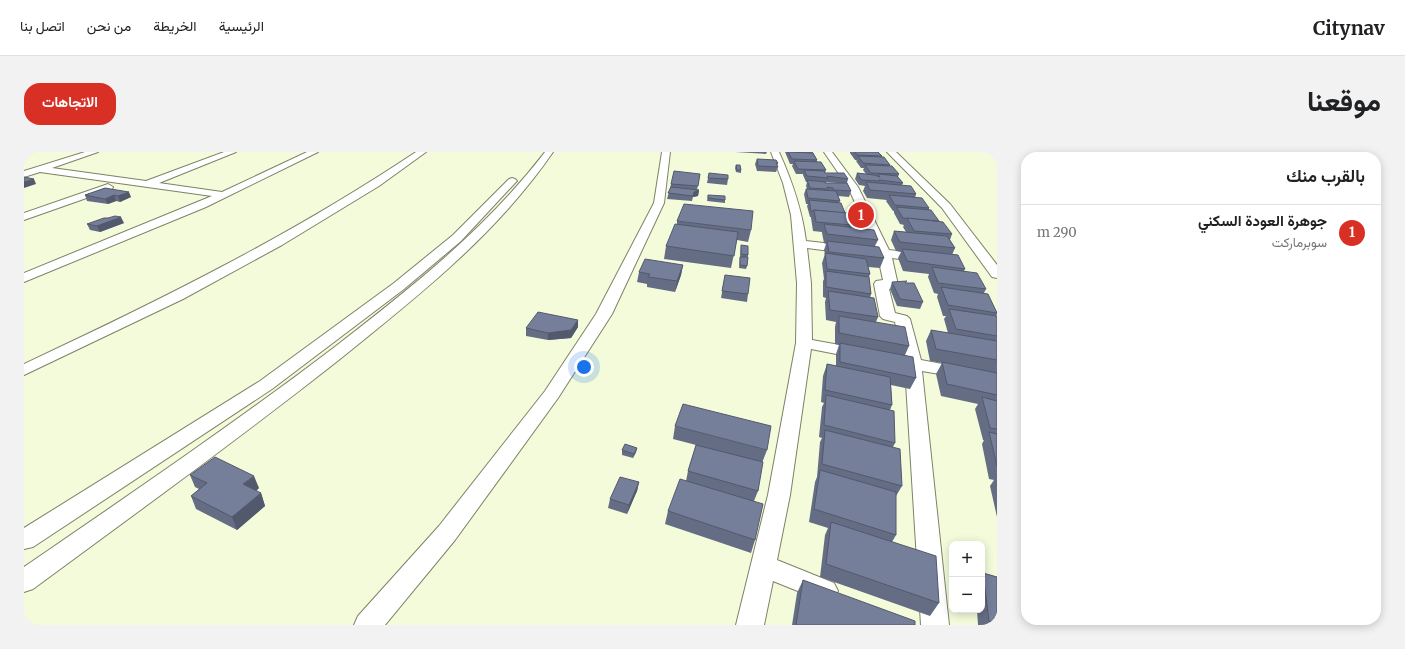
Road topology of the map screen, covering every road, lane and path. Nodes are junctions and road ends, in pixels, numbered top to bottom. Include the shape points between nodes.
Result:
1 (94, 152) edge
2 (232, 152) edge
3 (314, 152) edge
4 (422, 152) edge
5 (536, 152) edge
6 (549, 152) edge
7 (666, 152) edge
8 (775, 152) edge
9 (828, 152) edge
10 (891, 152) edge
11 (901, 152) edge
12 (39, 169) junction
13 (24, 174) edge
14 (126, 181) junction
15 (148, 184) junction
16 (224, 195) junction
17 (24, 217) edge
18 (968, 218) dead end
19 (801, 244) junction
20 (884, 253) junction
21 (938, 259) edge
22 (997, 274) edge
23 (24, 278) edge
24 (804, 343) junction
25 (914, 364) junction
26 (24, 370) edge
27 (976, 376) edge
28 (24, 540) edge
29 (764, 566) junction
30 (24, 581) edge
31 (850, 602) edge
32 (368, 625) edge
33 (750, 625) edge
34 (935, 625) edge

1 - 12 street
2 - 15 street
3 - 16 street
4 - 26 street via 348,202 277,243
5 - 28 street via 463,233 399,286 266,386
6 - 30 street via 535,172 474,240 417,290 287,393
7 - 32 street via 659,203 611,301 581,350 552,394 447,533
8 - 19 street via 795,183
9 - 20 street via 853,187
10 - 22 street via 946,206
11 - 18 street via 936,183
12 - 13 street
12 - 14 street
14 - 15 street
14 - 17 street
15 - 16 street
16 - 23 street
19 - 20 street
19 - 24 street
20 - 21 street
20 - 25 street via 891,285 881,284 888,316 902,318
24 - 25 street
24 - 29 street via 779,495
25 - 27 street
25 - 34 street
29 - 31 street
29 - 33 street

